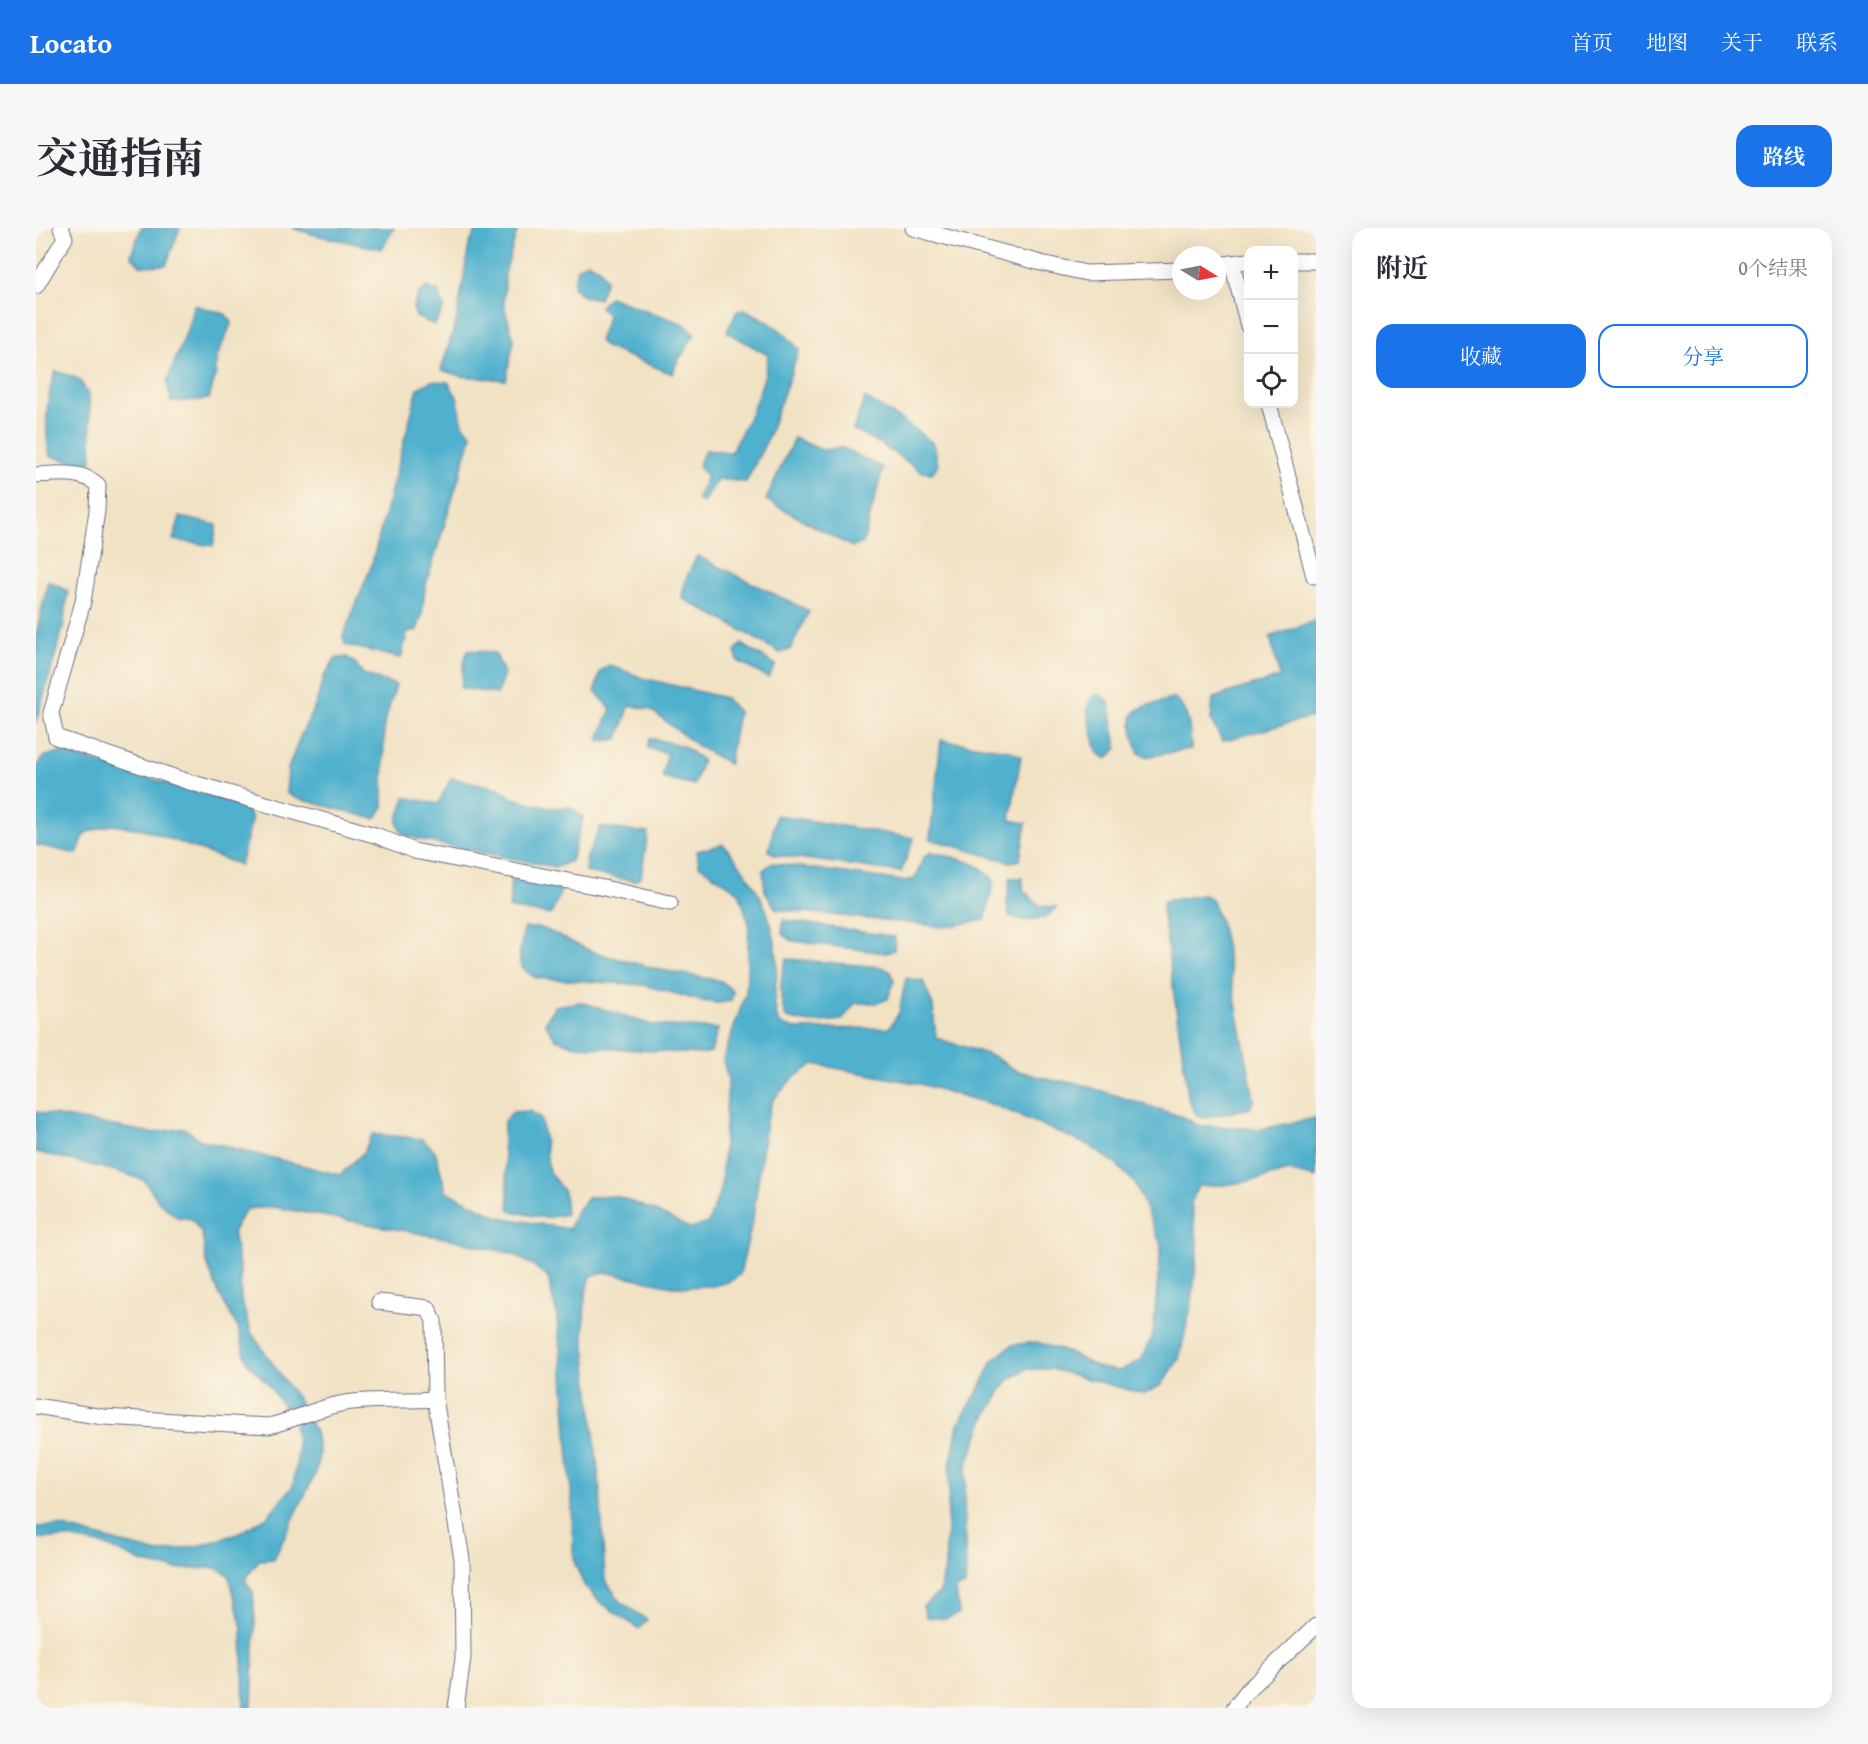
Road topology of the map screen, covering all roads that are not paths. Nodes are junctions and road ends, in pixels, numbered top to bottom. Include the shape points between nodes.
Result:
1 (61, 228) edge
2 (913, 228) edge
3 (1298, 261) edge
4 (1316, 261) edge
5 (1244, 262) edge
6 (1226, 264) edge
7 (1226, 267) edge
8 (1172, 270) edge
9 (36, 286) edge
10 (1244, 315) edge
11 (1270, 408) edge
12 (36, 475) edge
13 (1314, 576) dead end
14 (670, 903) dead end
15 (379, 1302) dead end
16 (435, 1399) junction
17 (36, 1406) edge
18 (1316, 1626) edge
19 (456, 1708) edge
20 (1234, 1708) edge

1 - 9 street via 65,238
2 - 8 street via 1086,273
3 - 4 street
5 - 6 street
7 - 10 street
11 - 13 street
12 - 14 street via 73,474 98,485 83,602 51,713 56,737 186,781 378,836 414,851
15 - 16 street via 428,1308 434,1321
16 - 17 street via 345,1403 269,1426 103,1417
16 - 19 street via 462,1559 462,1658
18 - 20 street

